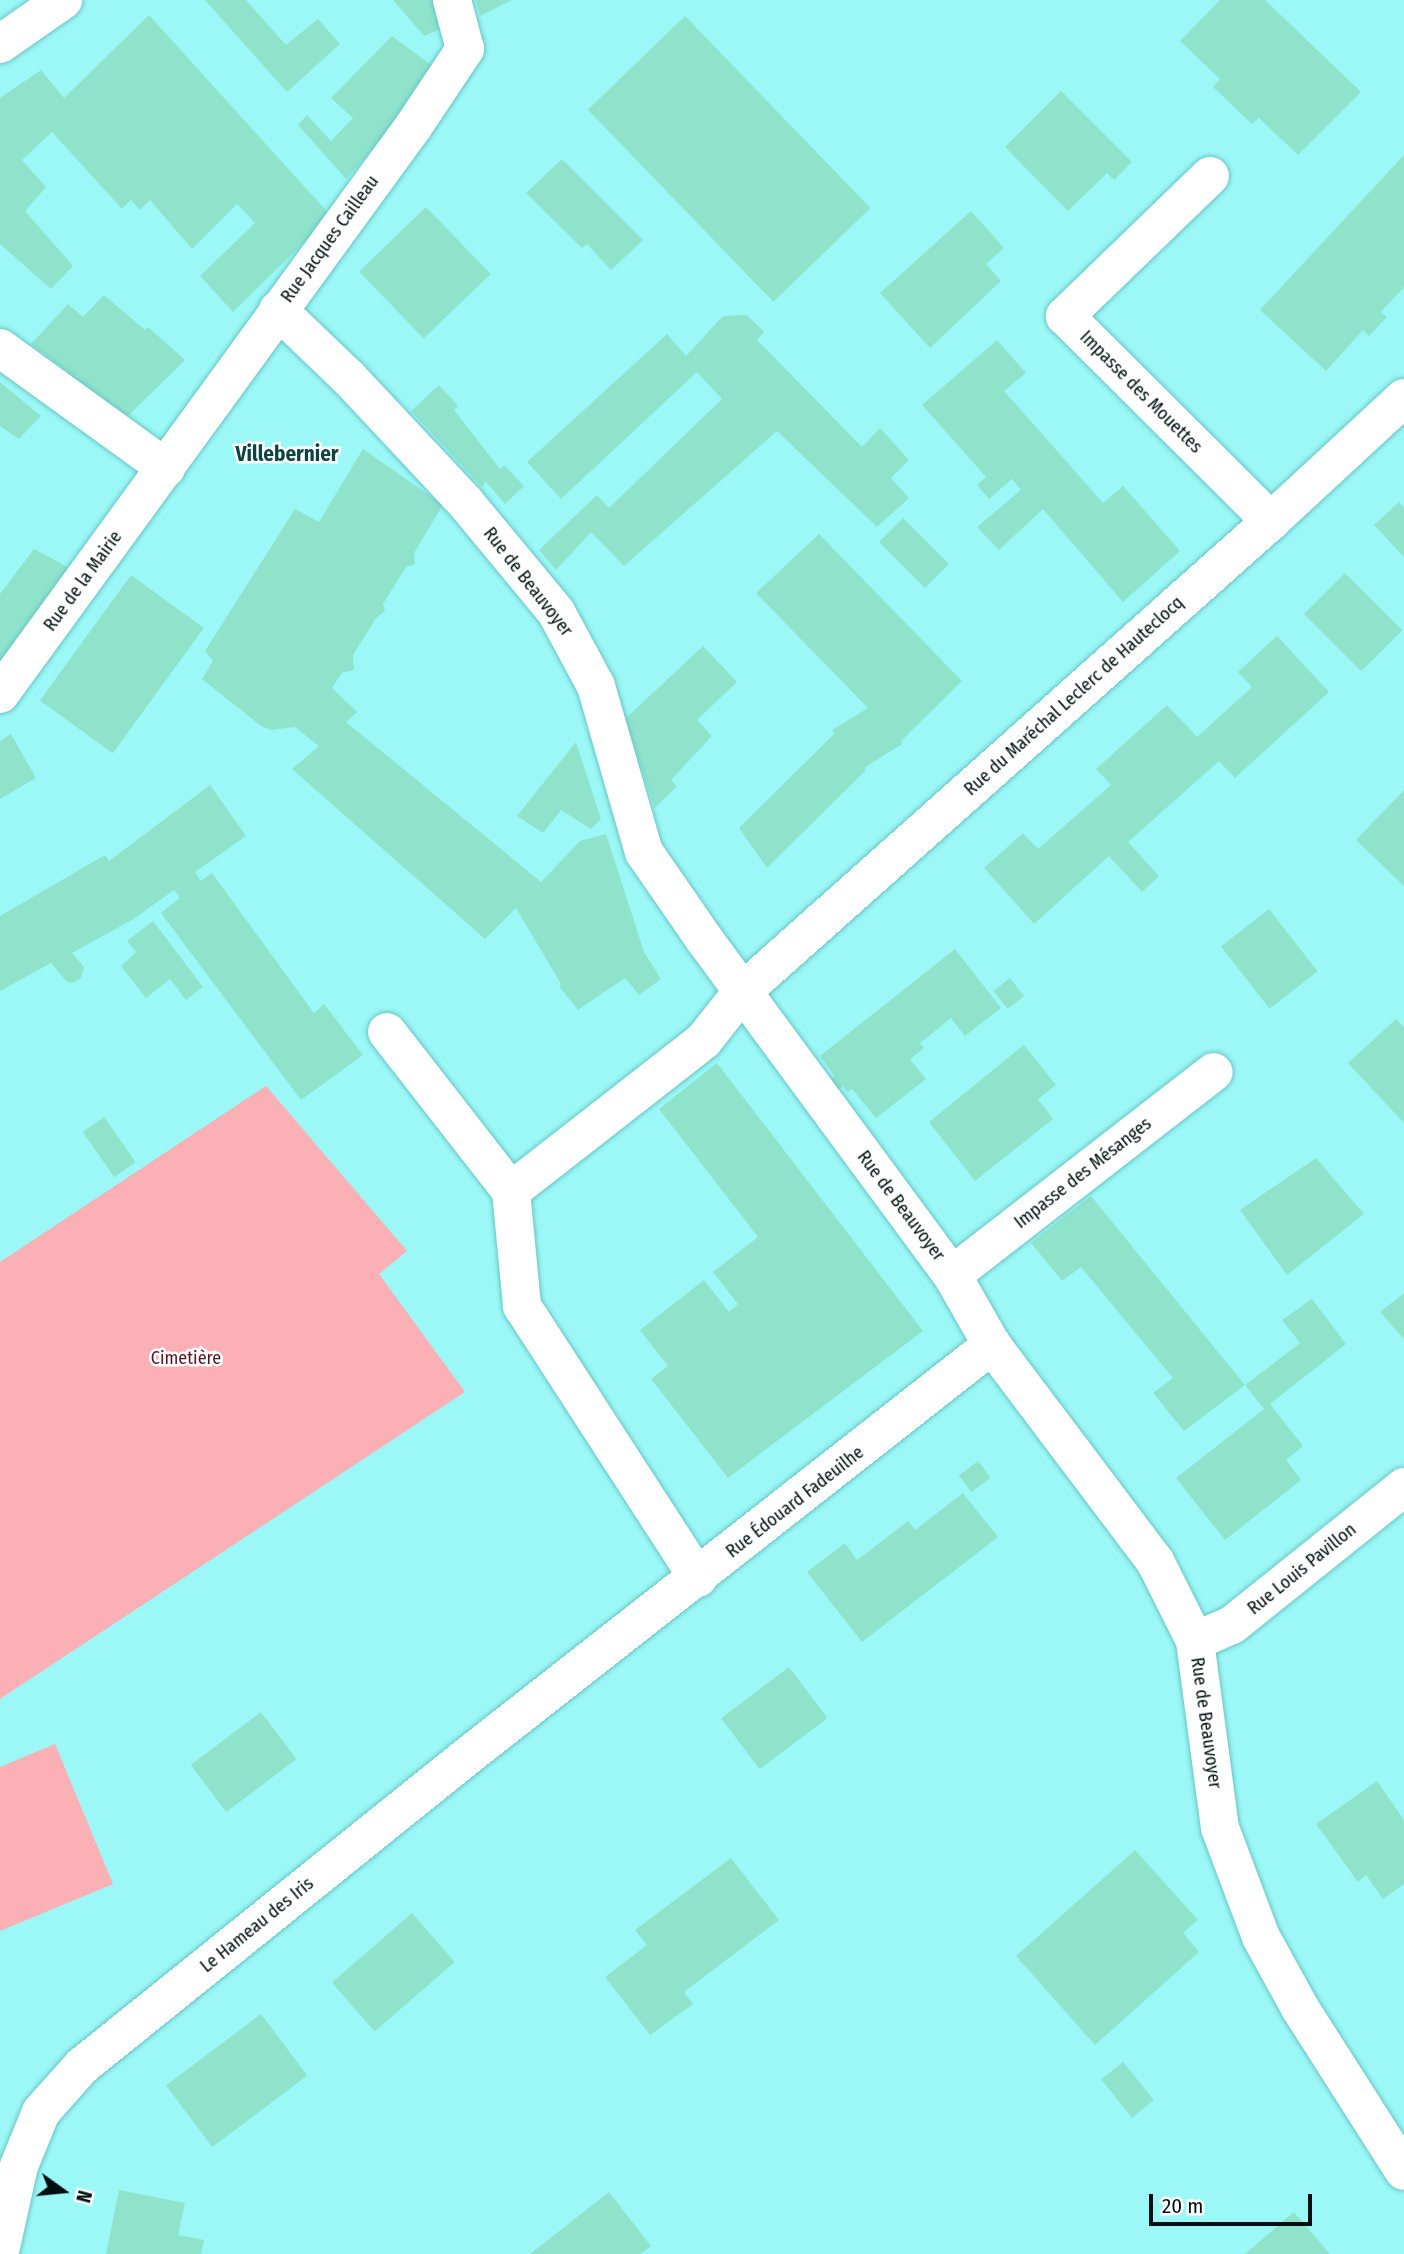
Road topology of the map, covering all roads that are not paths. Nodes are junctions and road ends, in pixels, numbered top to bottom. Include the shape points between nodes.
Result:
1 (63, 0) edge
2 (452, 0) edge
3 (0, 44) edge
4 (1210, 176) dead end
5 (278, 310) junction
6 (0, 348) edge
7 (1404, 398) edge
8 (166, 468) junction
9 (1271, 521) junction
10 (0, 694) edge
11 (742, 992) junction
12 (387, 1032) dead end
13 (1214, 1072) dead end
14 (511, 1191) junction
15 (952, 1275) junction
16 (992, 1345) junction
17 (1404, 1488) edge
18 (698, 1578) junction
19 (1195, 1642) junction
20 (596, 1658) joint
21 (1404, 2171) edge
22 (0, 2251) edge

1 - 3 street
2 - 5 street, Rue Jacques Cailleau via 464,49 413,127
4 - 9 street, Impasse des Mouettes via 1065,316
5 - 8 street, Rue Jacques Cailleau
5 - 11 street, Rue de Beauvoyer via 465,502 556,612 596,686 644,852
6 - 8 street
7 - 9 street, Rue du Maréchal Leclerc de Hauteclocq
8 - 10 street, Rue de la Mairie
9 - 11 street, Rue du Maréchal Leclerc de Hauteclocq
11 - 14 street, Rue du Maréchal Leclerc de Hauteclocq via 704,1040
11 - 15 street, Rue de Beauvoyer
12 - 14 street
13 - 15 street, Impasse des Mésanges
14 - 18 street via 522,1306
15 - 16 street, Rue de Beauvoyer
16 - 18 street, Rue Édouard Fadeuilhe
16 - 19 street, Rue de Beauvoyer via 1155,1561
17 - 19 street, Rue Louis Pavillon via 1232,1625
18 - 20 street, Rue Édouard Fadeuilhe
19 - 21 street, Rue de Beauvoyer via 1220,1828 1261,1937 1300,2008
20 - 22 street, Le Hameau des Iris via 82,2066 41,2112 19,2166

